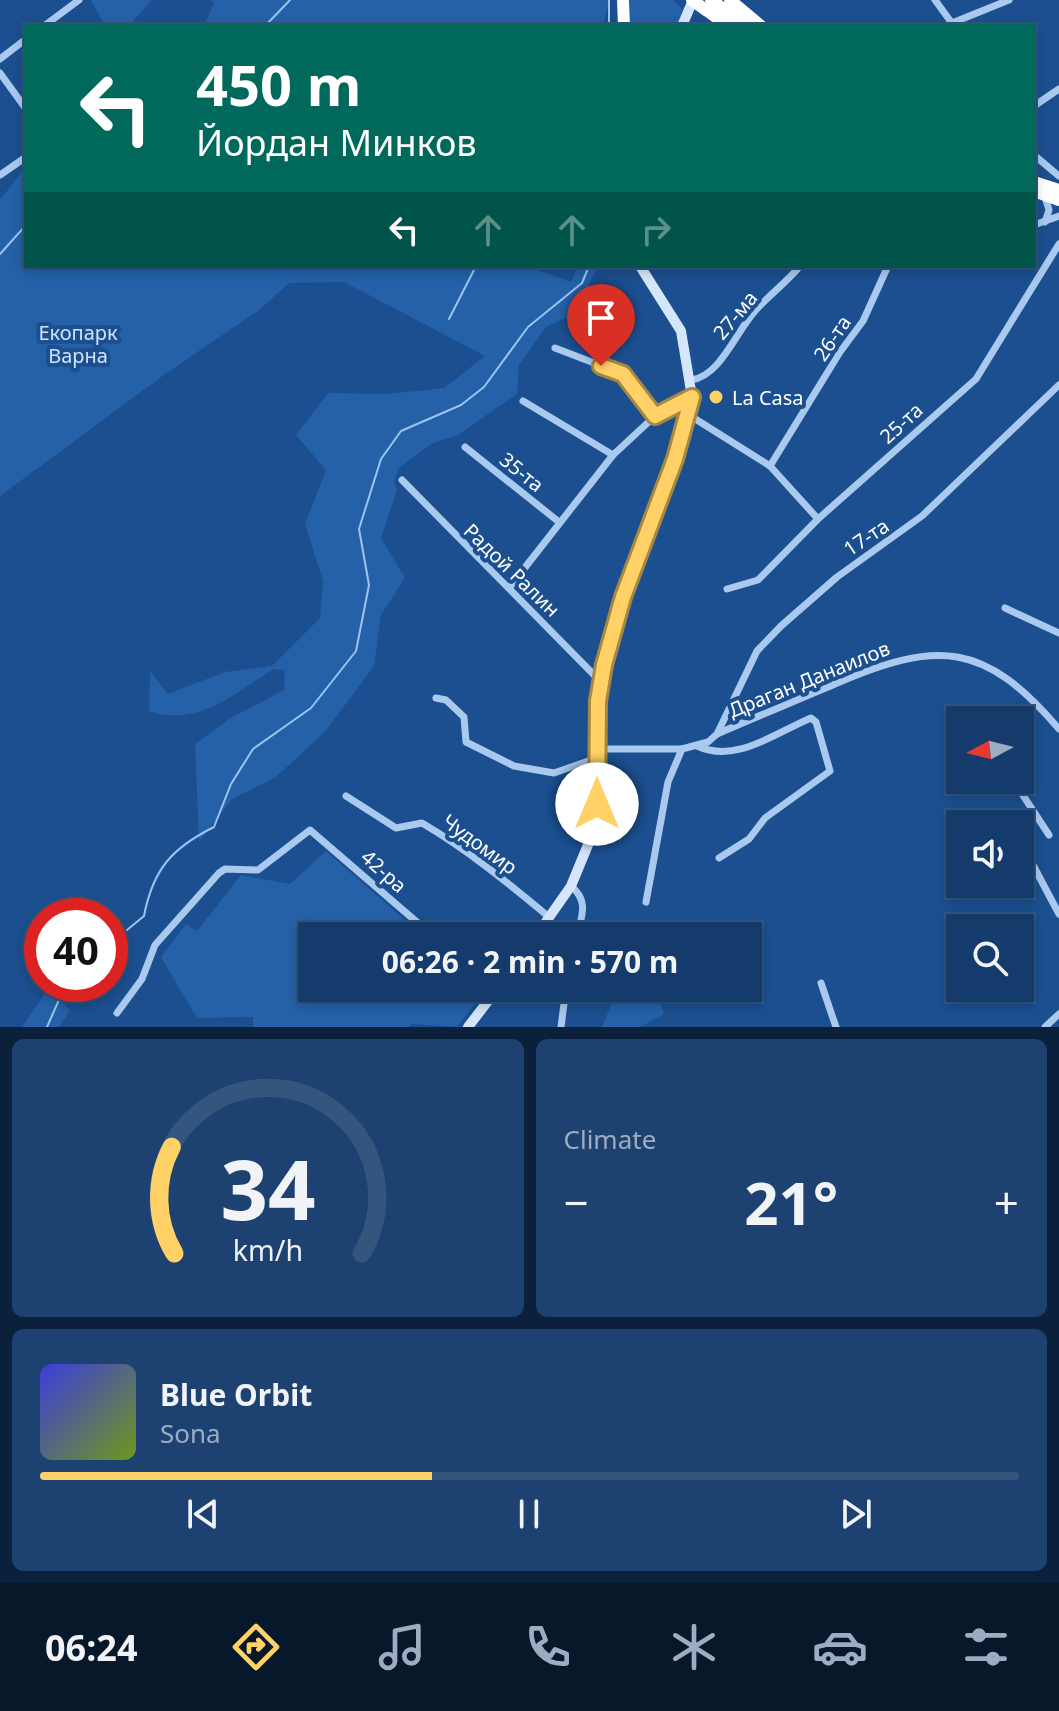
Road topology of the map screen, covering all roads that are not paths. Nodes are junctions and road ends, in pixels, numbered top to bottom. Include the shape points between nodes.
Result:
1 (79, 0) edge
2 (692, 0) edge
3 (730, 0) edge
4 (935, 0) edge
5 (1009, 0) edge
6 (623, 1) edge
7 (709, 4) edge
8 (47, 24) edge
9 (624, 24) edge
10 (683, 24) edge
11 (726, 24) edge
12 (744, 24) edge
13 (759, 24) edge
14 (953, 24) edge
15 (24, 41) edge
16 (0, 59) edge
17 (0, 73) edge
18 (1059, 89) edge
19 (1036, 105) edge
20 (24, 106) edge
21 (1036, 157) edge
22 (24, 158) edge
23 (0, 175) edge
24 (1059, 176) edge
25 (1036, 183) edge
26 (1059, 190) edge
27 (1039, 193) edge
28 (1059, 200) edge
29 (1059, 216) edge
30 (1045, 222) junction
31 (1036, 224) edge
32 (1059, 244) edge
33 (641, 268) edge
34 (798, 268) edge
35 (887, 268) edge
36 (555, 348) dead end
37 (691, 380) junction
38 (1059, 385) edge
39 (692, 397) junction
40 (523, 401) dead end
41 (689, 415) junction
42 (655, 416) junction
43 (465, 447) dead end
44 (613, 455) junction
45 (770, 466) junction
46 (402, 480) dead end
47 (818, 519) junction
48 (559, 522) junction
49 (509, 588) junction
50 (727, 589) dead end
51 (1005, 608) dead end
52 (1059, 633) edge
53 (601, 682) junction
54 (436, 698) dead end
55 (1059, 729) edge
56 (717, 734) junction
57 (697, 746) junction
58 (682, 749) junction
59 (597, 754) junction
60 (1022, 794) edge
61 (346, 796) dead end
62 (1049, 835) dead end
63 (719, 858) dead end
64 (1034, 867) edge
65 (571, 886) junction
66 (646, 902) dead end
67 (1059, 914) edge
68 (549, 917) junction
69 (417, 922) edge
70 (546, 922) edge
71 (580, 922) edge
72 (821, 983) dead end
73 (486, 1002) edge
74 (564, 1002) edge
75 (117, 1013) dead end
76 (1059, 1014) edge
77 (468, 1027) edge
78 (561, 1027) edge
79 (836, 1027) edge
80 (1045, 1027) edge

1 - 8 street
2 - 7 highway, bridge
2 - 10 street
3 - 13 highway
4 - 14 street
5 - 14 street
6 - 9 highway
7 - 11 highway
7 - 12 highway
15 - 16 street
17 - 20 street
18 - 19 street
21 - 24 street
22 - 23 street
25 - 26 highway
27 - 28 highway
27 - 30 street via 1049,210
29 - 30 street
30 - 31 street
32 - 47 street, 25-та via 976,379
33 - 37 street via 681,331
34 - 37 street, 27-ма via 753,313 716,363 700,379
35 - 45 street, 26-та via 863,321
36 - 42 street via 623,374
37 - 39 street
38 - 56 street, 17-та via 922,516 837,577 781,626 757,651
39 - 41 street
39 - 42 street
40 - 44 street
41 - 45 street
41 - 53 street via 623,597
42 - 44 street
43 - 48 street, 35-та
44 - 48 street
45 - 47 street
46 - 49 street, Радой Ралин
47 - 50 street, 25-та via 758,580
48 - 49 street
49 - 53 street, Радой Ралин
51 - 52 street
53 - 59 street
54 - 59 street, Драган Данаилов via 464,717 466,742 514,766 554,773
55 - 56 street, Драган Данаилов via 1002,673 968,659 931,654 881,664
56 - 57 street, Драган Данаилов
57 - 58 street, Драган Данаилов
57 - 63 street via 711,753 727,752 813,719 830,771
58 - 59 street, Драган Данаилов
58 - 66 street via 668,782
59 - 65 street via 594,826
60 - 62 street
61 - 68 street, Чудомир via 389,825 422,823 445,836
64 - 67 street
65 - 68 street
65 - 71 street via 583,898
68 - 70 street
69 - 75 street, 42-ра via 314,830 306,831 258,870 219,873 155,945 142,979
72 - 79 street
73 - 77 street
74 - 78 street
76 - 80 street

